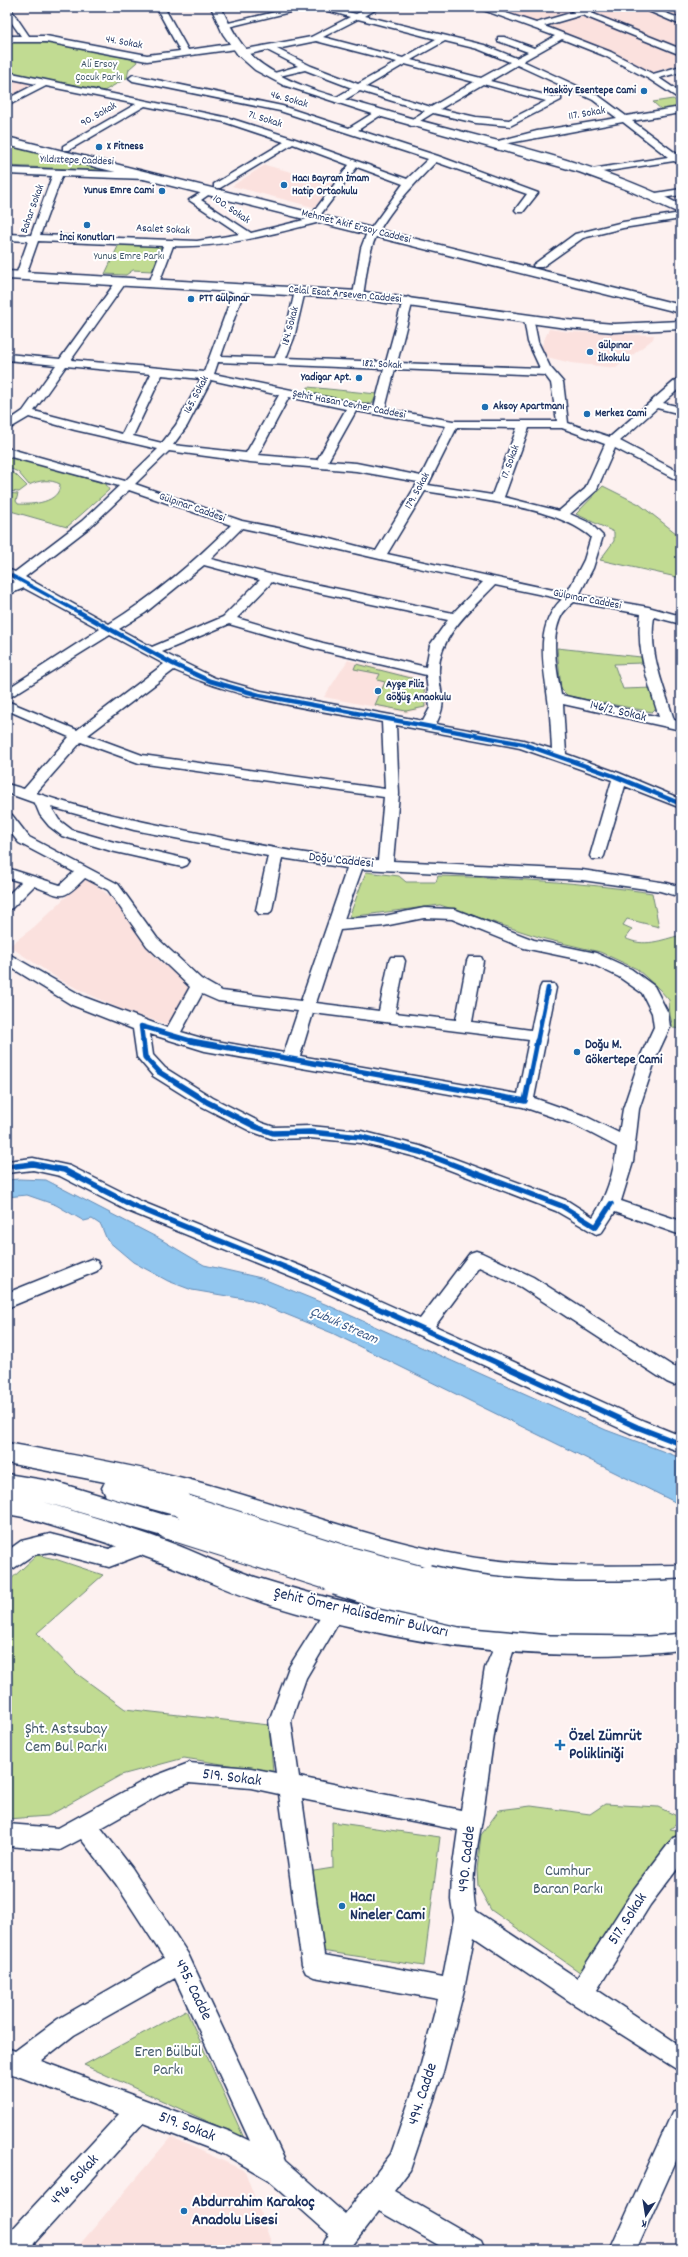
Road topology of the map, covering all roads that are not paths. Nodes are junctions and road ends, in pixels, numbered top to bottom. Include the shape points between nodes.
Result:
1 (160, 7) edge
2 (216, 7) edge
3 (306, 7) edge
4 (319, 7) edge
5 (376, 7) edge
6 (479, 7) edge
7 (569, 7) edge
8 (601, 7) edge
9 (643, 7) edge
10 (7, 10) edge
11 (582, 12) junction
12 (681, 14) edge
13 (358, 16) junction
14 (668, 17) junction
15 (681, 22) edge
16 (224, 25) junction
17 (536, 26) junction
18 (561, 36) junction
19 (445, 37) junction
20 (26, 38) junction
21 (315, 38) junction
22 (7, 39) edge
23 (501, 39) dead end
24 (269, 48) junction
25 (239, 50) junction
26 (534, 50) junction
27 (681, 52) edge
28 (185, 53) junction
29 (402, 61) junction
30 (515, 61) junction
31 (305, 67) junction
32 (681, 69) edge
33 (135, 74) junction
34 (7, 75) edge
35 (274, 76) junction
36 (652, 77) junction
37 (481, 81) junction
38 (674, 81) dead end
39 (44, 83) junction
40 (660, 83) junction
41 (357, 88) junction
42 (576, 89) junction
43 (206, 93) junction
44 (109, 96) junction
45 (681, 97) edge
46 (338, 100) junction
47 (554, 100) junction
48 (7, 103) edge
49 (144, 103) junction
50 (182, 110) junction
51 (432, 110) junction
52 (681, 110) edge
53 (378, 113) junction
54 (624, 119) junction
55 (412, 123) junction
56 (510, 124) junction
57 (349, 132) junction
58 (7, 134) edge
59 (537, 134) junction
60 (7, 141) edge
61 (292, 141) junction
62 (497, 144) junction
63 (66, 148) junction
64 (435, 158) junction
65 (678, 160) edge
66 (354, 163) junction
67 (7, 171) edge
68 (592, 172) junction
69 (58, 173) junction
70 (146, 176) junction
71 (409, 184) junction
72 (213, 189) junction
73 (681, 192) edge
74 (656, 196) junction
75 (520, 210) dead end
76 (678, 214) edge
77 (317, 216) junction
78 (681, 227) edge
79 (375, 230) junction
80 (249, 236) junction
81 (7, 237) edge
82 (35, 237) junction
83 (169, 244) junction
84 (538, 265) junction
85 (7, 275) edge
86 (21, 275) junction
87 (122, 281) junction
88 (154, 283) junction
89 (240, 288) junction
90 (300, 291) junction
91 (358, 295) junction
92 (408, 300) junction
93 (681, 302) edge
94 (681, 309) edge
95 (529, 319) junction
96 (681, 325) edge
97 (7, 357) edge
98 (214, 359) junction
99 (280, 360) junction
100 (62, 362) junction
101 (391, 366) junction
102 (158, 372) junction
103 (549, 372) junction
104 (208, 376) junction
105 (681, 381) edge
106 (286, 393) junction
107 (655, 404) junction
108 (354, 407) junction
109 (379, 411) junction
110 (681, 411) edge
111 (27, 413) junction
112 (453, 424) junction
113 (524, 425) junction
114 (563, 425) junction
115 (7, 427) edge
116 (126, 438) junction
117 (612, 442) junction
118 (165, 447) junction
119 (7, 452) edge
120 (250, 458) junction
121 (321, 464) junction
122 (680, 476) edge
123 (423, 483) junction
124 (127, 485) junction
125 (497, 499) junction
126 (561, 516) junction
127 (239, 524) junction
128 (379, 556) junction
129 (202, 560) junction
130 (16, 578) edge
131 (269, 578) junction
132 (493, 579) junction
133 (7, 591) edge
134 (570, 597) junction
135 (648, 611) junction
136 (456, 618) junction
137 (228, 620) junction
138 (681, 620) edge
139 (109, 630) junction
140 (151, 652) junction
141 (173, 664) junction
142 (432, 672) junction
143 (7, 695) edge
144 (555, 698) junction
145 (7, 705) edge
146 (389, 719) junction
147 (675, 725) edge
148 (428, 726) junction
149 (78, 736) junction
150 (559, 757) junction
151 (620, 779) junction
152 (7, 789) edge
153 (392, 794) junction
154 (27, 795) junction
155 (42, 800) junction
156 (681, 804) edge
157 (7, 818) edge
158 (276, 852) junction
159 (597, 856) dead end
160 (182, 862) dead end
161 (356, 864) junction
162 (385, 865) junction
163 (84, 871) junction
164 (7, 873) edge
165 (31, 880) junction
166 (681, 892) edge
167 (7, 905) edge
168 (264, 910) dead end
169 (334, 925) junction
170 (7, 958) edge
171 (397, 961) dead end
172 (475, 961) dead end
173 (199, 985) junction
174 (548, 988) dead end
175 (306, 1006) junction
176 (386, 1017) junction
177 (141, 1026) junction
178 (463, 1027) junction
179 (171, 1035) junction
180 (538, 1036) junction
181 (290, 1061) junction
182 (525, 1101) junction
183 (626, 1144) junction
184 (7, 1167) edge
185 (611, 1204) junction
186 (681, 1228) edge
187 (91, 1266) dead end
188 (7, 1300) edge
189 (424, 1328) junction
190 (681, 1372) edge
191 (681, 1444) edge
192 (7, 1453) edge
193 (7, 1464) edge
194 (7, 1485) edge
195 (7, 1503) edge
196 (144, 1545) junction
197 (421, 1558) junction
198 (7, 1562) edge
199 (509, 1574) junction
200 (681, 1576) edge
201 (586, 1578) junction
202 (681, 1595) edge
203 (336, 1610) junction
204 (681, 1617) edge
205 (404, 1625) junction
206 (681, 1638) edge
207 (507, 1641) junction
208 (584, 1645) junction
209 (290, 1786) junction
210 (470, 1822) junction
211 (85, 1826) junction
212 (7, 1835) edge
213 (681, 1846) edge
214 (466, 1918) junction
215 (180, 1962) junction
216 (452, 1990) junction
217 (580, 1995) junction
218 (681, 2060) edge
219 (12, 2062) edge
220 (140, 2109) junction
221 (681, 2122) edge
222 (276, 2170) junction
223 (376, 2195) junction
224 (340, 2241) edge
225 (11, 2250) edge
226 (472, 2250) edge
227 (623, 2250) edge

1 - 28 street
2 - 16 main road
3 - 16 street
4 - 13 street
5 - 13 street
6 - 17 street
7 - 11 street
8 - 11 street
9 - 14 street
10 - 20 street
11 - 17 street
11 - 27 street
12 - 14 street
13 - 19 street
13 - 21 street
14 - 15 street
16 - 25 main road
17 - 18 street
18 - 26 street
18 - 36 street via 608,54
19 - 29 street
19 - 30 street via 481,47
20 - 22 street, 44. Sokak
20 - 33 street, 44. Sokak via 46,40
21 - 24 street, 44. Sokak
21 - 29 street
23 - 26 street
24 - 25 street, 44. Sokak
24 - 31 street
25 - 28 street, 44. Sokak
25 - 35 main road via 255,65
26 - 30 street
28 - 33 street, 44. Sokak
29 - 37 street
29 - 41 street
30 - 37 street
30 - 42 street
31 - 35 street
31 - 41 street
32 - 36 street
33 - 43 street, 46. Sokak
33 - 44 street
34 - 39 street, 71. Sokak
35 - 46 main road
36 - 40 street
37 - 47 street
37 - 51 street
38 - 40 street
39 - 44 street, 71. Sokak
39 - 48 street
40 - 45 street
41 - 46 street
41 - 51 street
42 - 47 street
42 - 54 street via 596,98
43 - 50 street
43 - 57 street, 46. Sokak via 282,109
44 - 49 street, 71. Sokak
46 - 53 main road
47 - 56 street
49 - 50 street, 71. Sokak
49 - 63 street, 90. Sokak
50 - 61 street, 71. Sokak via 226,120
51 - 55 street
51 - 56 street via 470,119
52 - 54 street, 117. Sokak
53 - 55 main road
53 - 57 street
54 - 59 street, 117. Sokak
54 - 65 street
55 - 62 main road
56 - 59 street
57 - 64 street, 46. Sokak
58 - 63 main road, Mehmet Akif Ersoy Caddesi
59 - 62 street, 117. Sokak
60 - 70 main road, Mehmet Akif Ersoy Caddesi
61 - 66 street, 71. Sokak
61 - 72 street
62 - 68 main road
63 - 72 main road, Mehmet Akif Ersoy Caddesi
64 - 71 street
64 - 75 street, 46. Sokak via 533,193
65 - 68 street
66 - 71 street, 71. Sokak
66 - 77 street
67 - 69 street, Yıldıztepe Caddesi
68 - 74 main road
69 - 70 street, Yıldıztepe Caddesi
69 - 82 street, Bahar Sokak
70 - 72 main road, Mehmet Akif Ersoy Caddesi
71 - 79 street
72 - 77 main road, Mehmet Akif Ersoy Caddesi
72 - 80 street, 100. Sokak via 194,200
73 - 74 street
74 - 76 main road
76 - 78 street
76 - 84 street via 579,236
77 - 79 main road, Mehmet Akif Ersoy Caddesi
77 - 80 street, Asalet Sokak
79 - 84 main road, Mehmet Akif Ersoy Caddesi
79 - 91 street via 366,248
79 - 94 main road, Mehmet Akif Ersoy Caddesi
80 - 83 street, Asalet Sokak via 197,244
81 - 82 street, Asalet Sokak
82 - 83 street, Asalet Sokak
82 - 86 street, Bahar Sokak
83 - 88 street
84 - 93 main road, Mehmet Akif Ersoy Caddesi
85 - 86 main road, Celal Esat Arseven Caddesi
86 - 87 main road, Celal Esat Arseven Caddesi
87 - 88 main road, Celal Esat Arseven Caddesi
87 - 100 street
88 - 89 main road, Celal Esat Arseven Caddesi
89 - 90 main road, Celal Esat Arseven Caddesi
89 - 98 street, 165. Sokak
90 - 91 main road, Celal Esat Arseven Caddesi
90 - 99 street, 184. Sokak via 289,338
91 - 92 main road, Celal Esat Arseven Caddesi
92 - 95 main road, Celal Esat Arseven Caddesi
92 - 101 street
95 - 96 main road, Celal Esat Arseven Caddesi via 614,328
95 - 103 street via 533,342
97 - 100 street, Şehit Hasan Cevher Caddesi
98 - 99 street, 182. Sokak
98 - 104 street, 165. Sokak
99 - 101 street, 182. Sokak
100 - 102 street, Şehit Hasan Cevher Caddesi
100 - 111 street
101 - 103 street, 182. Sokak
101 - 109 street
102 - 104 street, Şehit Hasan Cevher Caddesi
102 - 116 street
103 - 114 street via 557,382
104 - 106 street, Şehit Hasan Cevher Caddesi
104 - 118 street, 165. Sokak via 181,426
105 - 107 street
106 - 108 street, Şehit Hasan Cevher Caddesi
106 - 120 street
107 - 110 street
107 - 117 street
108 - 109 street, Şehit Hasan Cevher Caddesi
108 - 121 street
109 - 112 street, Şehit Hasan Cevher Caddesi
111 - 115 street
111 - 116 street
112 - 113 street, Şehit Hasan Cevher Caddesi
112 - 123 street, 179. Sokak
113 - 114 street, Şehit Hasan Cevher Caddesi
113 - 125 street, 17. Sokak
114 - 117 street, Şehit Hasan Cevher Caddesi
116 - 118 street
117 - 122 street, Şehit Hasan Cevher Caddesi
117 - 126 street via 590,491
118 - 120 street
118 - 124 street, 165. Sokak
119 - 124 street, Gülpınar Caddesi
120 - 121 street
121 - 123 street via 356,467
123 - 125 street
123 - 128 street, 179. Sokak
124 - 127 street, Gülpınar Caddesi
124 - 130 street, 165. Sokak via 86,524
125 - 126 street
126 - 134 street via 588,525 597,536 595,548
127 - 128 street, Gülpınar Caddesi via 323,540
127 - 129 street
128 - 132 street, Gülpınar Caddesi
129 - 131 street
129 - 139 street via 140,610
130 - 133 street, 165. Sokak
130 - 139 street
131 - 136 street
131 - 137 street
132 - 134 street, Gülpınar Caddesi
132 - 136 street
134 - 135 street, Gülpınar Caddesi
134 - 144 street via 556,613 551,630 550,659
135 - 138 street, Gülpınar Caddesi
135 - 147 street via 644,624 645,640
136 - 142 street via 437,645
137 - 140 street
137 - 142 street via 320,646
139 - 140 street
139 - 143 street
140 - 141 street
141 - 146 street via 210,681 259,695
141 - 149 street
142 - 148 street via 437,708
144 - 147 street, 146/2. Sokak
144 - 150 street
145 - 149 street
146 - 148 street
146 - 153 street
148 - 150 street via 523,744
149 - 153 street via 139,759
149 - 154 street
150 - 151 street
151 - 156 street
151 - 159 street
152 - 154 street, Doğu Caddesi
153 - 162 street
154 - 155 street, Doğu Caddesi
155 - 158 street, Doğu Caddesi via 134,825
155 - 160 street via 45,812 67,833
157 - 163 street via 24,840
158 - 161 street, Doğu Caddesi
158 - 168 street
161 - 162 street, Doğu Caddesi
161 - 169 street
162 - 166 street, Doğu Caddesi via 582,875 662,886
163 - 165 street via 63,891
163 - 173 street via 113,887 152,942
164 - 165 street
165 - 167 street
169 - 175 street
169 - 183 street via 384,921 424,913 454,914 530,944 590,957 625,973 648,990 660,1013 662,1028 649,1055 631,1109
170 - 177 street via 78,1001
171 - 176 street
172 - 178 street
173 - 175 street via 218,996
173 - 179 street
174 - 180 street
175 - 176 street
175 - 181 street
176 - 178 street
177 - 179 street
177 - 185 street via 145,1057 159,1072 207,1102 256,1127 274,1133 310,1132 361,1137 420,1152 562,1206 596,1227
178 - 180 street
179 - 181 street via 204,1045
180 - 182 street
181 - 182 street
182 - 183 street via 579,1120
183 - 185 street via 624,1162
184 - 189 street via 33,1164 64,1170 157,1223 314,1279
185 - 186 street
187 - 188 street
189 - 190 street via 476,1258 527,1282 674,1377
189 - 191 street via 638,1427
192 - 197 main road via 187,1490 379,1548
193 - 202 main road, bridge via 36,1468 185,1507 333,1555 438,1582 559,1596 626,1598
194 - 204 main road, Şehit Ömer Halisdemir Bulvarı, bridge via 56,1493 376,1592 461,1611 552,1619 647,1620
195 - 196 main road, Şehit Ömer Halisdemir Bulvarı
196 - 198 street via 109,1558 50,1543 28,1547
196 - 203 main road, Şehit Ömer Halisdemir Bulvarı via 252,1587
197 - 199 main road
197 - 205 main road via 436,1567 445,1580 445,1600 438,1614 428,1621
199 - 201 main road
199 - 207 main road via 533,1584 545,1602 546,1612 537,1631
199 - 207 main road via 493,1576 477,1587 470,1608 481,1630
200 - 201 main road
201 - 208 main road via 566,1585 557,1599 556,1609 560,1627 567,1638
203 - 205 main road, Şehit Ömer Halisdemir Bulvarı
203 - 209 street via 297,1674 280,1721
205 - 207 main road, Şehit Ömer Halisdemir Bulvarı
206 - 208 main road, Şehit Ömer Halisdemir Bulvarı
207 - 208 main road, Şehit Ömer Halisdemir Bulvarı
207 - 210 street, 490. Cadde via 496,1668
209 - 210 street, 519. Sokak
209 - 211 street, 519. Sokak via 251,1778 189,1773 155,1786
209 - 216 street via 314,1965
210 - 214 street, 490. Cadde via 463,1872 462,1900
211 - 212 street, 519. Sokak via 60,1839
211 - 215 street, 495. Cadde via 124,1876
213 - 217 street, 517. Sokak via 642,1897
214 - 216 street, 494. Cadde
214 - 217 street
215 - 219 street via 66,2027
215 - 222 street, 495. Cadde
216 - 223 street, 494. Cadde via 431,2072 401,2161
217 - 218 street
219 - 220 street, 519. Sokak
220 - 222 street, 519. Sokak via 231,2144
220 - 225 street, 496. Sokak
221 - 227 street
222 - 224 street, 519. Sokak
223 - 224 street, 494. Cadde
223 - 226 street

